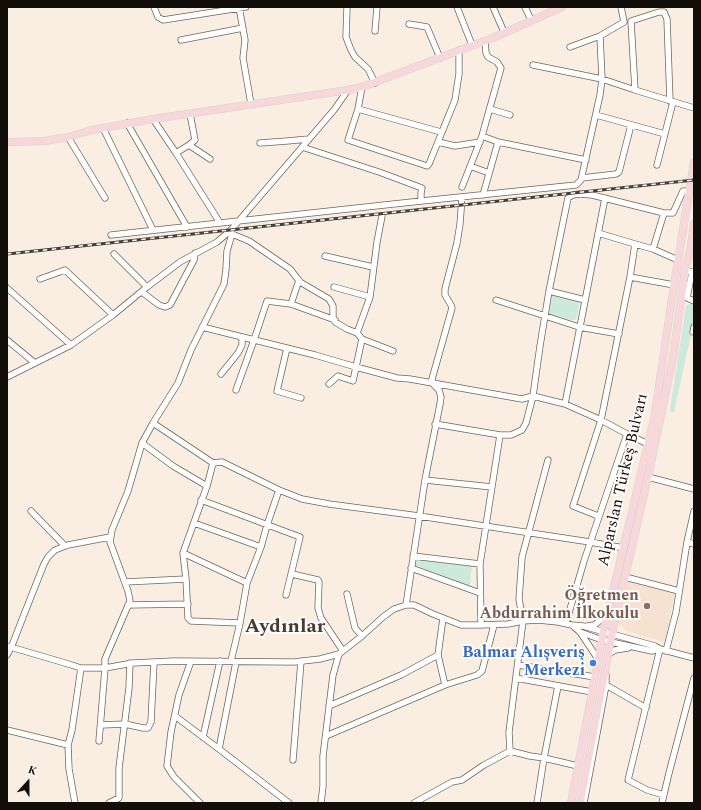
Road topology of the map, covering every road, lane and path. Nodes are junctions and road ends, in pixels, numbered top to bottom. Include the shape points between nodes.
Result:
1 (154, 7) edge
2 (239, 7) edge
3 (246, 7) edge
4 (347, 7) edge
5 (376, 7) edge
6 (457, 7) edge
7 (493, 7) edge
8 (525, 7) edge
9 (562, 7) edge
10 (621, 7) edge
11 (665, 10) edge
12 (531, 20) junction
13 (631, 21) junction
14 (624, 22) junction
15 (409, 24) dead end
16 (243, 28) junction
17 (375, 31) dead end
18 (504, 32) junction
19 (600, 36) junction
20 (180, 40) dead end
21 (485, 41) junction
22 (472, 45) junction
23 (570, 47) dead end
24 (459, 50) junction
25 (440, 58) junction
26 (533, 65) dead end
27 (602, 79) junction
28 (375, 82) junction
29 (362, 87) junction
30 (348, 90) junction
31 (635, 90) junction
32 (672, 102) junction
33 (251, 104) junction
34 (694, 108) edge
35 (358, 109) junction
36 (490, 109) junction
37 (190, 114) junction
38 (510, 115) dead end
39 (596, 115) junction
40 (153, 119) junction
41 (127, 123) junction
42 (631, 125) junction
43 (103, 128) junction
44 (441, 132) junction
45 (665, 134) junction
46 (68, 137) junction
47 (309, 139) junction
48 (481, 139) junction
49 (7, 142) edge
50 (438, 142) junction
51 (498, 142) junction
52 (260, 143) dead end
53 (189, 145) junction
54 (302, 147) junction
55 (176, 153) junction
56 (210, 158) dead end
57 (586, 160) junction
58 (694, 162) edge
59 (657, 165) dead end
60 (470, 166) junction
61 (489, 172) junction
62 (582, 178) junction
63 (462, 187) dead end
64 (689, 191) junction
65 (483, 195) junction
66 (462, 197) junction
67 (105, 198) dead end
68 (604, 198) junction
69 (421, 201) junction
70 (664, 213) junction
71 (382, 216) dead end
72 (238, 220) junction
73 (220, 223) junction
74 (694, 224) edge
75 (187, 227) junction
76 (153, 230) junction
77 (231, 232) junction
78 (598, 233) junction
79 (111, 235) dead end
80 (635, 244) junction
81 (680, 248) junction
82 (653, 249) junction
83 (692, 251) edge
84 (195, 253) junction
85 (114, 254) dead end
86 (325, 256) dead end
87 (679, 259) junction
88 (691, 260) edge
89 (373, 267) junction
90 (685, 270) junction
91 (630, 277) junction
92 (40, 279) dead end
93 (299, 280) junction
94 (674, 285) junction
95 (147, 287) junction
96 (334, 287) dead end
97 (7, 288) edge
98 (549, 291) junction
99 (142, 292) junction
100 (370, 297) junction
101 (496, 300) dead end
102 (585, 300) junction
103 (694, 301) edge
104 (291, 304) junction
105 (114, 315) junction
106 (545, 316) junction
107 (334, 320) junction
108 (202, 327) junction
109 (579, 327) junction
110 (357, 334) junction
111 (619, 334) junction
112 (242, 337) junction
113 (362, 339) junction
114 (7, 340) edge
115 (254, 340) junction
116 (72, 345) junction
117 (287, 348) junction
118 (393, 350) dead end
119 (36, 363) junction
120 (356, 367) junction
121 (221, 374) dead end
122 (7, 377) edge
123 (329, 384) dead end
124 (433, 384) junction
125 (236, 390) dead end
126 (533, 396) junction
127 (301, 398) dead end
128 (565, 404) junction
129 (601, 420) junction
130 (153, 423) junction
131 (435, 424) junction
132 (627, 434) junction
133 (500, 435) junction
134 (142, 443) junction
135 (648, 444) junction
136 (548, 460) dead end
137 (213, 463) junction
138 (648, 477) junction
139 (425, 480) junction
140 (206, 486) junction
141 (492, 487) junction
142 (279, 490) junction
143 (694, 490) edge
144 (201, 500) junction
145 (30, 511) dead end
146 (694, 511) edge
147 (419, 516) junction
148 (598, 516) junction
149 (194, 523) junction
150 (267, 525) junction
151 (486, 526) junction
152 (528, 533) junction
153 (110, 537) junction
154 (590, 542) junction
155 (687, 542) junction
156 (694, 544) edge
157 (65, 546) junction
158 (261, 547) junction
159 (624, 548) junction
160 (183, 553) junction
161 (413, 556) junction
162 (480, 564) junction
163 (411, 568) junction
164 (292, 574) junction
165 (625, 577) junction
166 (186, 578) junction
167 (125, 582) junction
168 (247, 583) junction
169 (680, 592) junction
170 (480, 593) junction
171 (347, 594) dead end
172 (286, 595) dead end
173 (188, 604) junction
174 (128, 605) junction
175 (406, 605) junction
176 (608, 613) junction
177 (443, 618) junction
178 (523, 621) junction
179 (240, 623) junction
180 (566, 623) junction
181 (494, 625) junction
182 (481, 626) junction
183 (581, 629) junction
184 (613, 630) junction
185 (604, 632) junction
186 (362, 636) junction
187 (602, 640) junction
188 (610, 642) junction
189 (9, 647) edge
190 (638, 648) junction
191 (663, 650) junction
192 (341, 653) junction
193 (7, 654) edge
194 (438, 655) junction
195 (608, 655) junction
196 (694, 658) edge
197 (598, 659) junction
198 (191, 661) junction
199 (220, 661) junction
200 (233, 661) junction
201 (301, 661) junction
202 (154, 662) junction
203 (130, 664) junction
204 (518, 665) junction
205 (606, 665) junction
206 (81, 668) junction
207 (105, 668) junction
208 (595, 677) junction
209 (516, 678) junction
210 (694, 678) edge
211 (445, 685) junction
212 (606, 685) junction
213 (558, 686) junction
214 (592, 692) junction
215 (329, 706) junction
216 (646, 708) junction
217 (175, 716) junction
218 (125, 724) junction
219 (100, 725) junction
220 (8, 730) edge
221 (326, 736) junction
222 (203, 737) junction
223 (99, 741) dead end
224 (68, 744) junction
225 (219, 749) junction
226 (510, 751) junction
227 (544, 758) junction
228 (293, 760) dead end
229 (578, 766) junction
230 (664, 795) junction
231 (75, 803) edge
232 (109, 803) edge
233 (200, 803) edge
234 (289, 803) edge
235 (321, 803) edge
236 (414, 803) edge
237 (536, 803) edge
238 (571, 803) edge
239 (580, 803) edge
240 (584, 803) edge
241 (662, 803) edge

1 - 2 street via 163,20
2 - 3 street
2 - 16 street
4 - 28 street via 346,37 355,57 368,69
5 - 17 street
6 - 22 street
7 - 18 street
8 - 12 street
9 - 12 main road
10 - 14 street
11 - 13 street
11 - 32 street
12 - 18 main road
13 - 14 street
13 - 31 street
14 - 19 street
15 - 25 street via 427,27
16 - 20 street
16 - 33 street via 243,58
18 - 21 main road
19 - 23 street
19 - 27 street
21 - 22 main road
21 - 36 street via 488,57 501,68
22 - 24 main road
24 - 25 main road
24 - 44 street via 455,100
25 - 28 main road
26 - 27 street
27 - 31 street
27 - 39 street
28 - 29 main road
29 - 30 main road
29 - 35 street
30 - 33 main road
30 - 47 street
31 - 32 street
32 - 34 street
32 - 45 street
33 - 37 main road
35 - 44 street
35 - 50 street via 348,140 427,166
36 - 38 street
36 - 48 street
37 - 40 main road
37 - 53 street via 195,140
39 - 42 street
39 - 57 street
40 - 41 main road
40 - 55 street
41 - 43 main road
41 - 75 street
42 - 45 street
42 - 62 street via 619,172
43 - 46 main road
43 - 76 street
44 - 50 street
45 - 59 street
46 - 49 main road via 45,141
46 - 67 street
47 - 52 street
47 - 54 street
48 - 50 street via 455,146
48 - 51 street
48 - 60 street
51 - 57 street
51 - 61 street
53 - 55 street
53 - 56 street
54 - 69 street via 422,188
54 - 72 street
55 - 73 street
57 - 62 street
58 - 64 main road, Alparslan Türkeş Bulvarı
60 - 61 street
60 - 63 street
61 - 65 street
62 - 65 street via 576,185
64 - 70 street via 683,191 673,213
64 - 81 main road, Alparslan Türkeş Bulvarı
65 - 66 street
66 - 69 street
66 - 124 street via 457,244 445,289 445,295 452,308 432,379
68 - 70 street
68 - 78 street
68 - 98 street via 578,194 568,198
69 - 72 street
70 - 82 street
71 - 89 street
72 - 73 street
72 - 77 street
73 - 75 street
74 - 83 main road, Alparslan Türkeş Bulvarı
75 - 76 street
76 - 79 street
77 - 84 street
77 - 93 street via 290,269
77 - 108 street via 224,284
78 - 80 street
78 - 102 street
80 - 82 street
80 - 91 street
81 - 83 main road
81 - 87 main road, Alparslan Türkeş Bulvarı
82 - 87 street
83 - 88 main road, Alparslan Türkeş Bulvarı
84 - 95 street
84 - 99 street via 194,260 170,305 159,305
85 - 95 street
86 - 89 street
87 - 88 main road
87 - 94 main road, Alparslan Türkeş Bulvarı
88 - 90 main road, Alparslan Türkeş Bulvarı
89 - 100 street
90 - 103 street via 692,272 687,298
90 - 138 main road, Alparslan Türkeş Bulvarı via 673,358
91 - 94 street
91 - 111 street
92 - 105 street via 65,270
93 - 104 street
93 - 107 street via 329,299 334,306
94 - 135 main road, Alparslan Türkeş Bulvarı
95 - 99 street
96 - 100 street
97 - 116 street
98 - 102 street
98 - 106 street
99 - 105 street
100 - 110 street
101 - 106 street
102 - 109 street
104 - 107 street
104 - 115 street via 267,301
105 - 116 street
106 - 109 street
106 - 126 street
107 - 110 street
108 - 112 street
108 - 130 street via 178,382
109 - 111 street
109 - 128 street
110 - 113 street
111 - 129 street
112 - 115 street
112 - 121 street via 238,353
113 - 118 street
113 - 120 street
114 - 119 street
115 - 117 street
115 - 125 street
116 - 119 street
117 - 120 street
117 - 127 street via 277,391
119 - 122 street
120 - 123 street via 353,381 338,376
120 - 124 street
124 - 126 street via 522,399
124 - 131 street via 441,397
126 - 128 street
126 - 133 street via 522,430 511,435
128 - 129 street
129 - 132 street
129 - 148 street via 573,506
130 - 134 street
130 - 137 street
131 - 133 street
131 - 139 street
132 - 135 street
132 - 148 street
133 - 141 street
134 - 140 street
134 - 153 street via 128,491
135 - 159 main road, Alparslan Türkeş Bulvarı
136 - 152 street
137 - 140 street
137 - 142 street via 222,462
138 - 143 street
138 - 165 main road, Alparslan Türkeş Bulvarı
139 - 141 street
139 - 147 street
140 - 144 street
141 - 151 street
142 - 147 street via 302,499
142 - 150 street
144 - 149 street
144 - 150 street
145 - 157 street
146 - 155 street
147 - 151 street
147 - 161 street
148 - 154 street
149 - 158 street
149 - 160 street
150 - 158 street
150 - 164 street via 300,537
151 - 152 street
151 - 162 street
152 - 154 street
152 - 178 street via 522,557 519,599
153 - 157 street
153 - 167 street
154 - 159 street
154 - 180 street
155 - 156 street
155 - 169 street
157 - 189 street via 54,550 48,557
158 - 168 street
159 - 176 main road, Alparslan Türkeş Bulvarı
160 - 166 street
160 - 168 street
161 - 162 street
161 - 163 street
162 - 170 street
163 - 170 street
163 - 175 street
164 - 172 street
164 - 192 street via 320,582 318,608
165 - 169 street
165 - 184 main road, Alparslan Türkeş Bulvarı
166 - 167 street
166 - 173 street
167 - 174 street via 130,601
168 - 179 street
169 - 191 street
170 - 182 street
171 - 186 street via 355,628
173 - 174 street
173 - 179 street via 188,618 192,621
174 - 207 street via 105,659
175 - 177 street via 414,605
175 - 186 street via 394,609
176 - 183 street via 594,625
176 - 185 main road, Alparslan Türkeş Bulvarı
177 - 182 street via 461,625
177 - 194 street
178 - 180 street
178 - 181 street
178 - 204 street
179 - 200 street
180 - 183 street
181 - 182 street
181 - 211 street via 482,671 477,676
183 - 185 street
183 - 187 street
183 - 197 street
184 - 185 street
184 - 188 main road, Alparslan Türkeş Bulvarı
184 - 191 street via 627,639
185 - 187 main road, Alparslan Türkeş Bulvarı
186 - 192 street
187 - 188 street
187 - 197 main road, Alparslan Türkeş Bulvarı
188 - 190 street
188 - 195 main road, Alparslan Türkeş Bulvarı
189 - 193 street
189 - 206 street
190 - 191 street
190 - 195 street via 623,648
191 - 196 street
191 - 216 street
192 - 201 street
192 - 215 street via 332,675
194 - 211 street
194 - 215 street via 401,675
195 - 205 main road, Alparslan Türkeş Bulvarı
197 - 208 main road, Alparslan Türkeş Bulvarı
198 - 199 street
198 - 202 street
198 - 217 street via 179,694
199 - 200 street
199 - 222 street
200 - 201 street
200 - 225 street
201 - 228 street
202 - 203 street
202 - 218 street via 151,722 148,728
203 - 207 street
203 - 218 street
204 - 208 street
204 - 209 street
205 - 212 street
205 - 239 main road, Alparslan Türkeş Bulvarı
206 - 207 street
206 - 224 street
207 - 219 street
208 - 214 main road, Alparslan Türkeş Bulvarı
209 - 213 street
209 - 226 street
210 - 230 street
211 - 221 street
212 - 216 street
212 - 240 street
213 - 214 street
213 - 227 street
214 - 229 main road, Alparslan Türkeş Bulvarı
215 - 221 street
216 - 230 street via 628,780
217 - 222 street
217 - 233 street via 167,766 174,777
218 - 219 street
218 - 232 street via 119,798
219 - 223 street
220 - 224 street
221 - 235 street
222 - 225 street
224 - 231 street
225 - 234 street
226 - 227 street
226 - 236 street via 462,780 452,782
227 - 229 street
227 - 237 street
229 - 238 main road, Alparslan Türkeş Bulvarı
230 - 241 street

